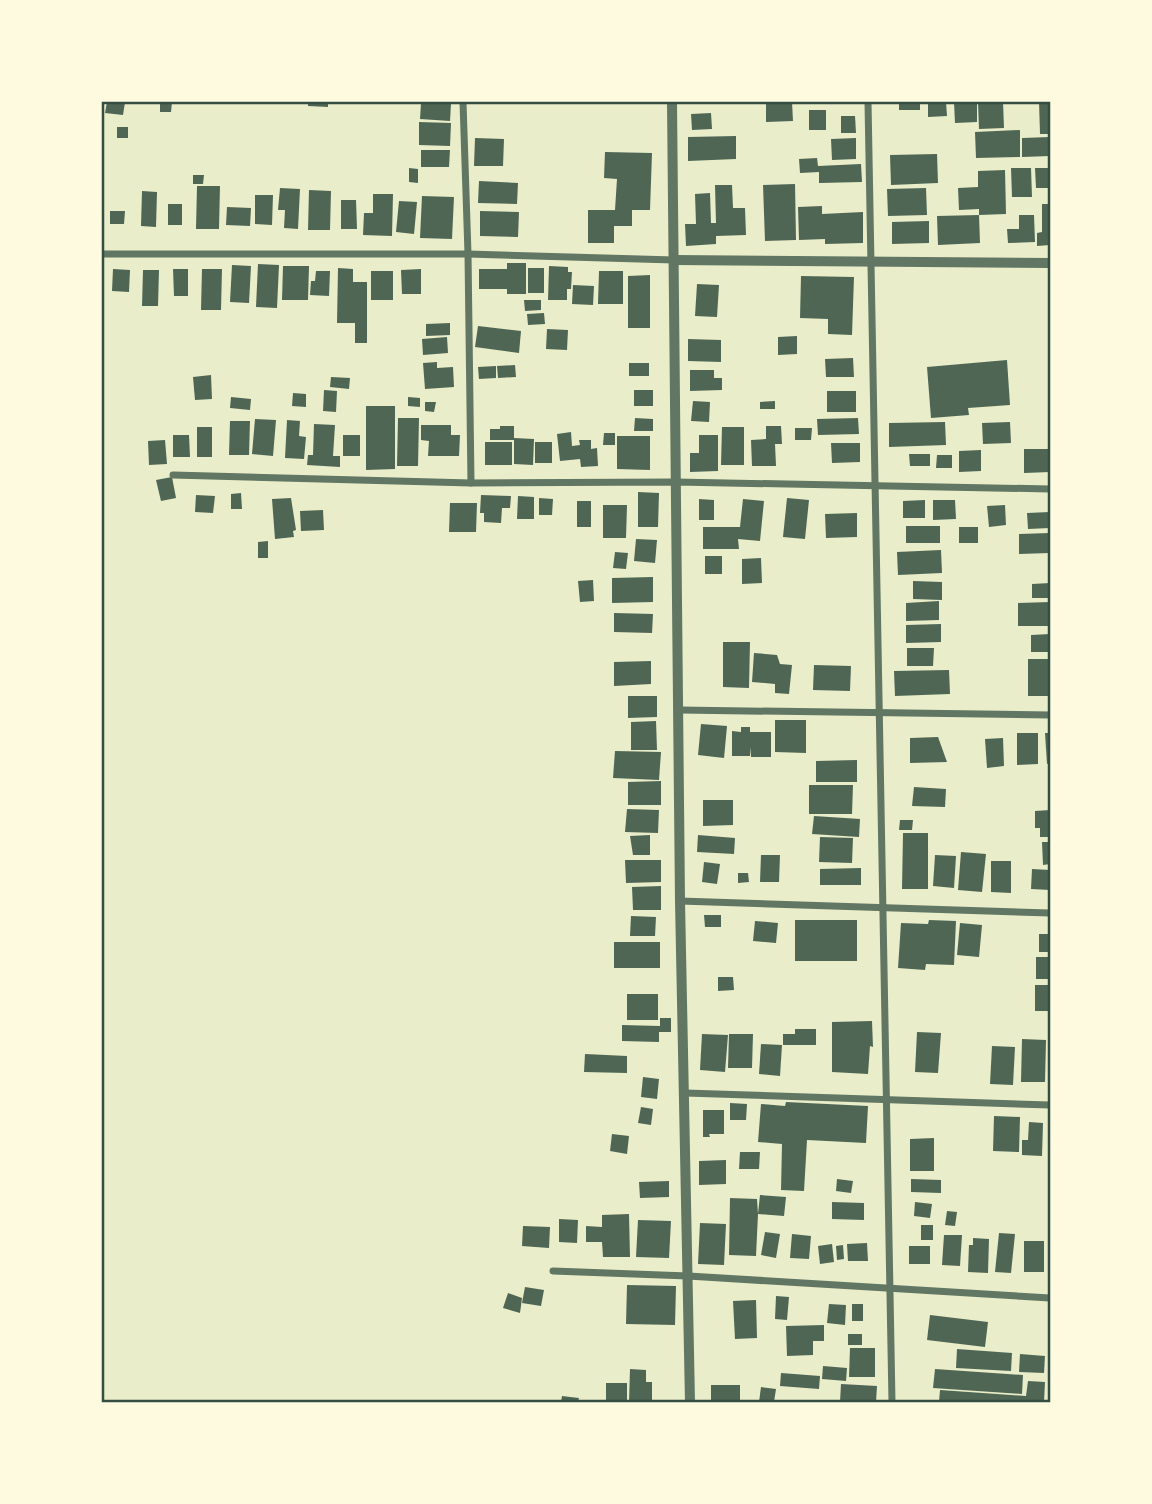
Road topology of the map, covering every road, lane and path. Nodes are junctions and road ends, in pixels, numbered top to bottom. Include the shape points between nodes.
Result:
1 (463, 102) edge
2 (672, 102) edge
3 (868, 102) edge
4 (102, 254) edge
5 (468, 254) junction
6 (674, 260) junction
7 (871, 262) junction
8 (1051, 263) edge
9 (173, 475) dead end
10 (676, 482) junction
11 (471, 483) junction
12 (875, 486) junction
13 (1051, 489) edge
14 (680, 710) junction
15 (879, 712) junction
16 (1051, 715) edge
17 (680, 901) junction
18 (883, 907) junction
19 (1051, 913) edge
20 (685, 1093) junction
21 (887, 1100) junction
22 (1051, 1105) edge
23 (553, 1271) dead end
24 (688, 1276) junction
25 (890, 1289) junction
26 (1051, 1298) edge
27 (690, 1402) edge
28 (892, 1402) edge

1 - 5 street
2 - 6 street
3 - 7 street
4 - 5 street
5 - 6 street
5 - 11 street
6 - 7 street
6 - 10 street
7 - 8 street
7 - 12 street
9 - 11 street
10 - 11 street
10 - 12 street
10 - 14 street
12 - 13 street
12 - 15 street
14 - 15 street
14 - 17 street
15 - 16 street
15 - 18 street
17 - 18 street
17 - 20 street
18 - 19 street
18 - 21 street
20 - 21 street
20 - 24 street
21 - 22 street
21 - 25 street
23 - 24 street
24 - 25 street
24 - 27 street
25 - 26 street
25 - 28 street

